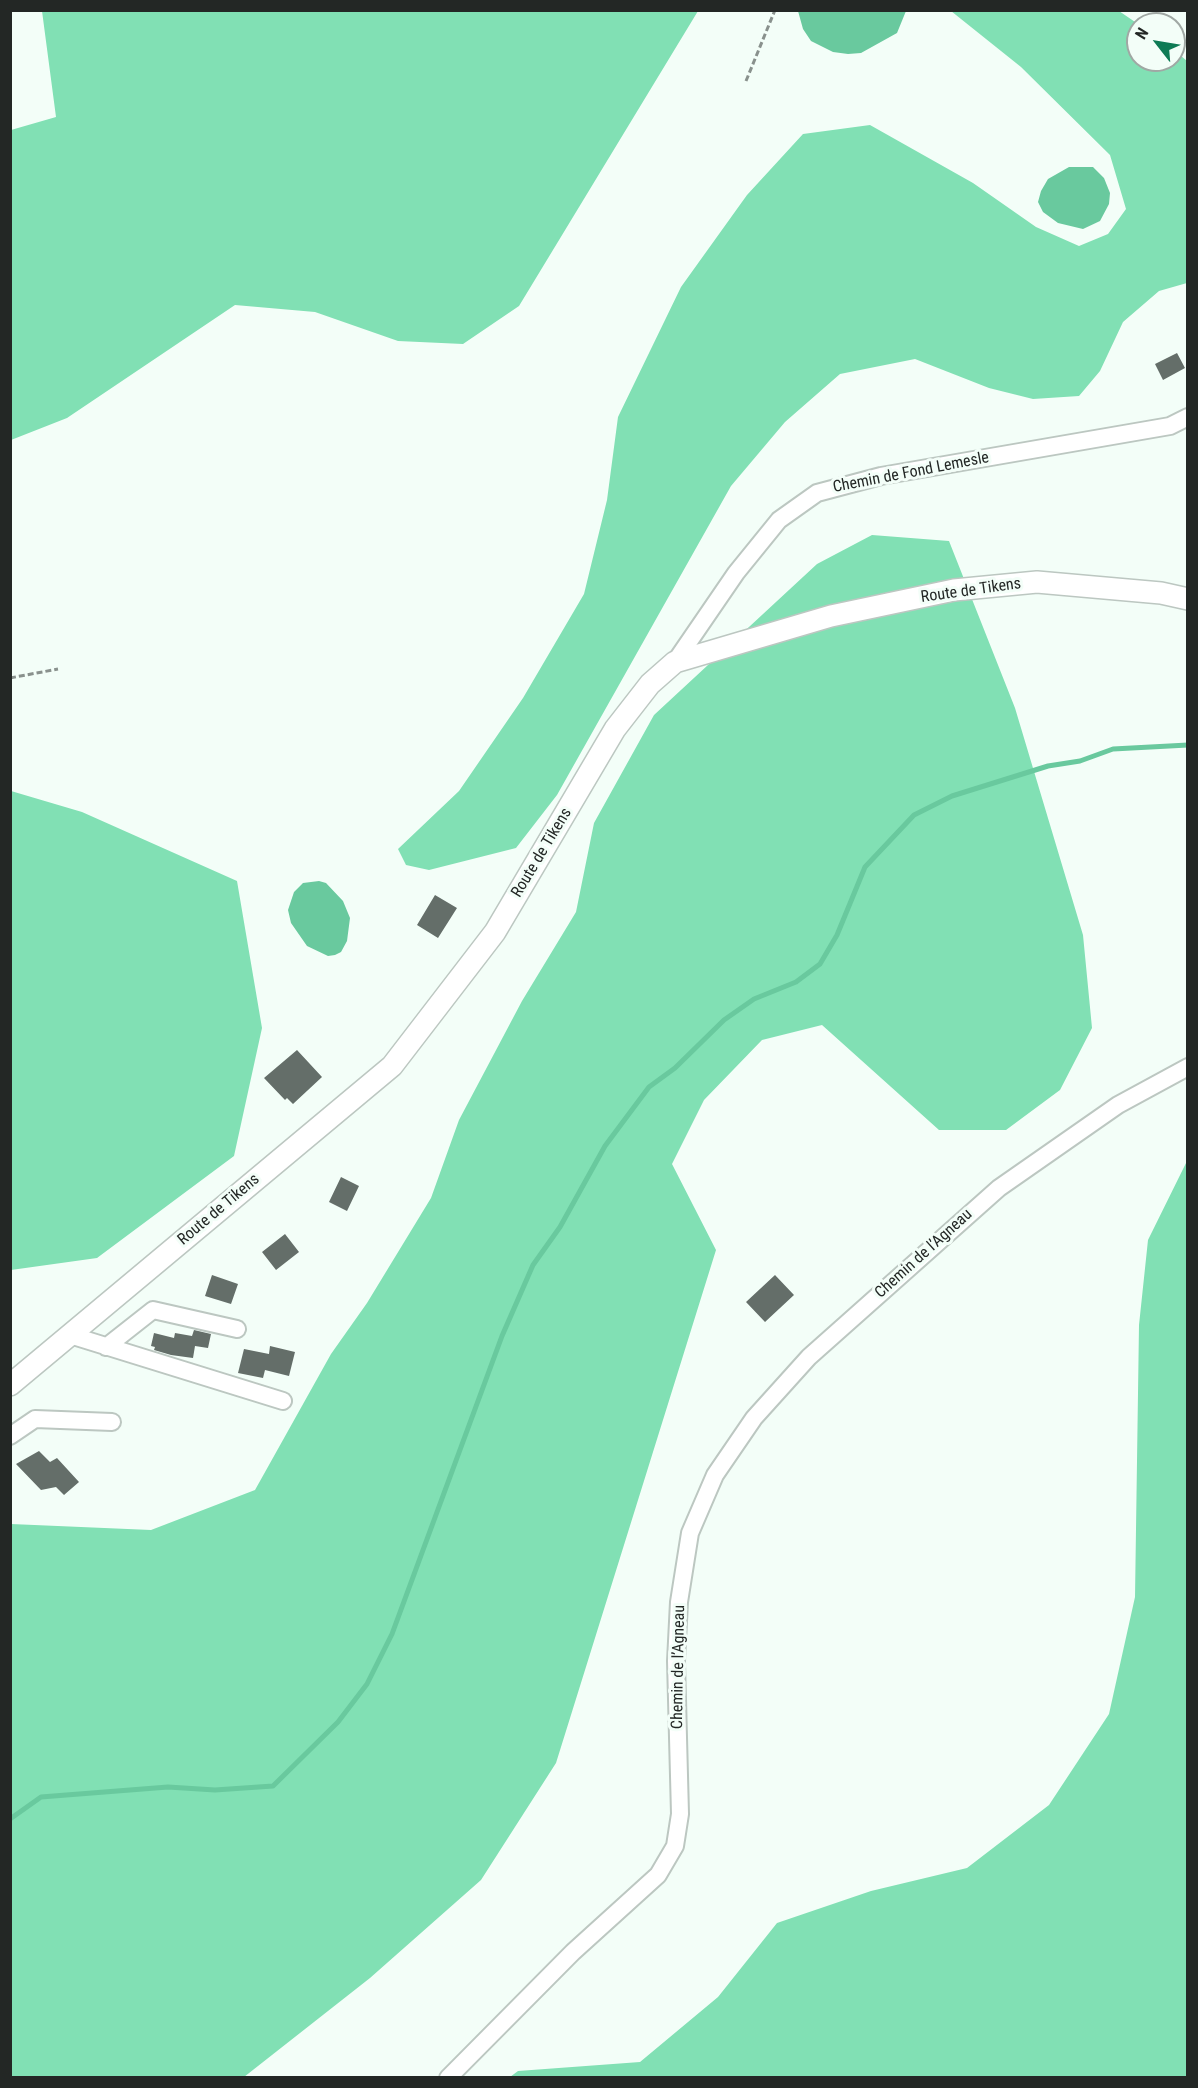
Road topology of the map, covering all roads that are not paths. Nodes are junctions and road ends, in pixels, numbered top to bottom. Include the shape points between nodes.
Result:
1 (1188, 417) edge
2 (1188, 598) edge
3 (675, 662) junction
4 (1188, 1067) edge
5 (237, 1329) dead end
6 (69, 1335) junction
7 (106, 1347) junction
8 (10, 1385) edge
9 (283, 1401) dead end
10 (112, 1422) dead end
11 (10, 1436) edge
12 (448, 2078) edge

1 - 3 street, Chemin de Fond Lemesle via 1170,426 881,476 817,492 778,520
2 - 3 street, Route de Tikens via 1037,582 954,590 831,616
3 - 6 street, Route de Tikens via 650,684 615,729 495,932 392,1066
4 - 12 street, Chemin de l’Agneau via 1118,1104 999,1188 808,1357 754,1418 715,1475 690,1533 679,1602 676,1660 680,1814 675,1846 658,1875 565,1959
5 - 7 street via 153,1310
6 - 7 street
6 - 8 street, Route de Tikens
7 - 9 street
10 - 11 street via 35,1419

